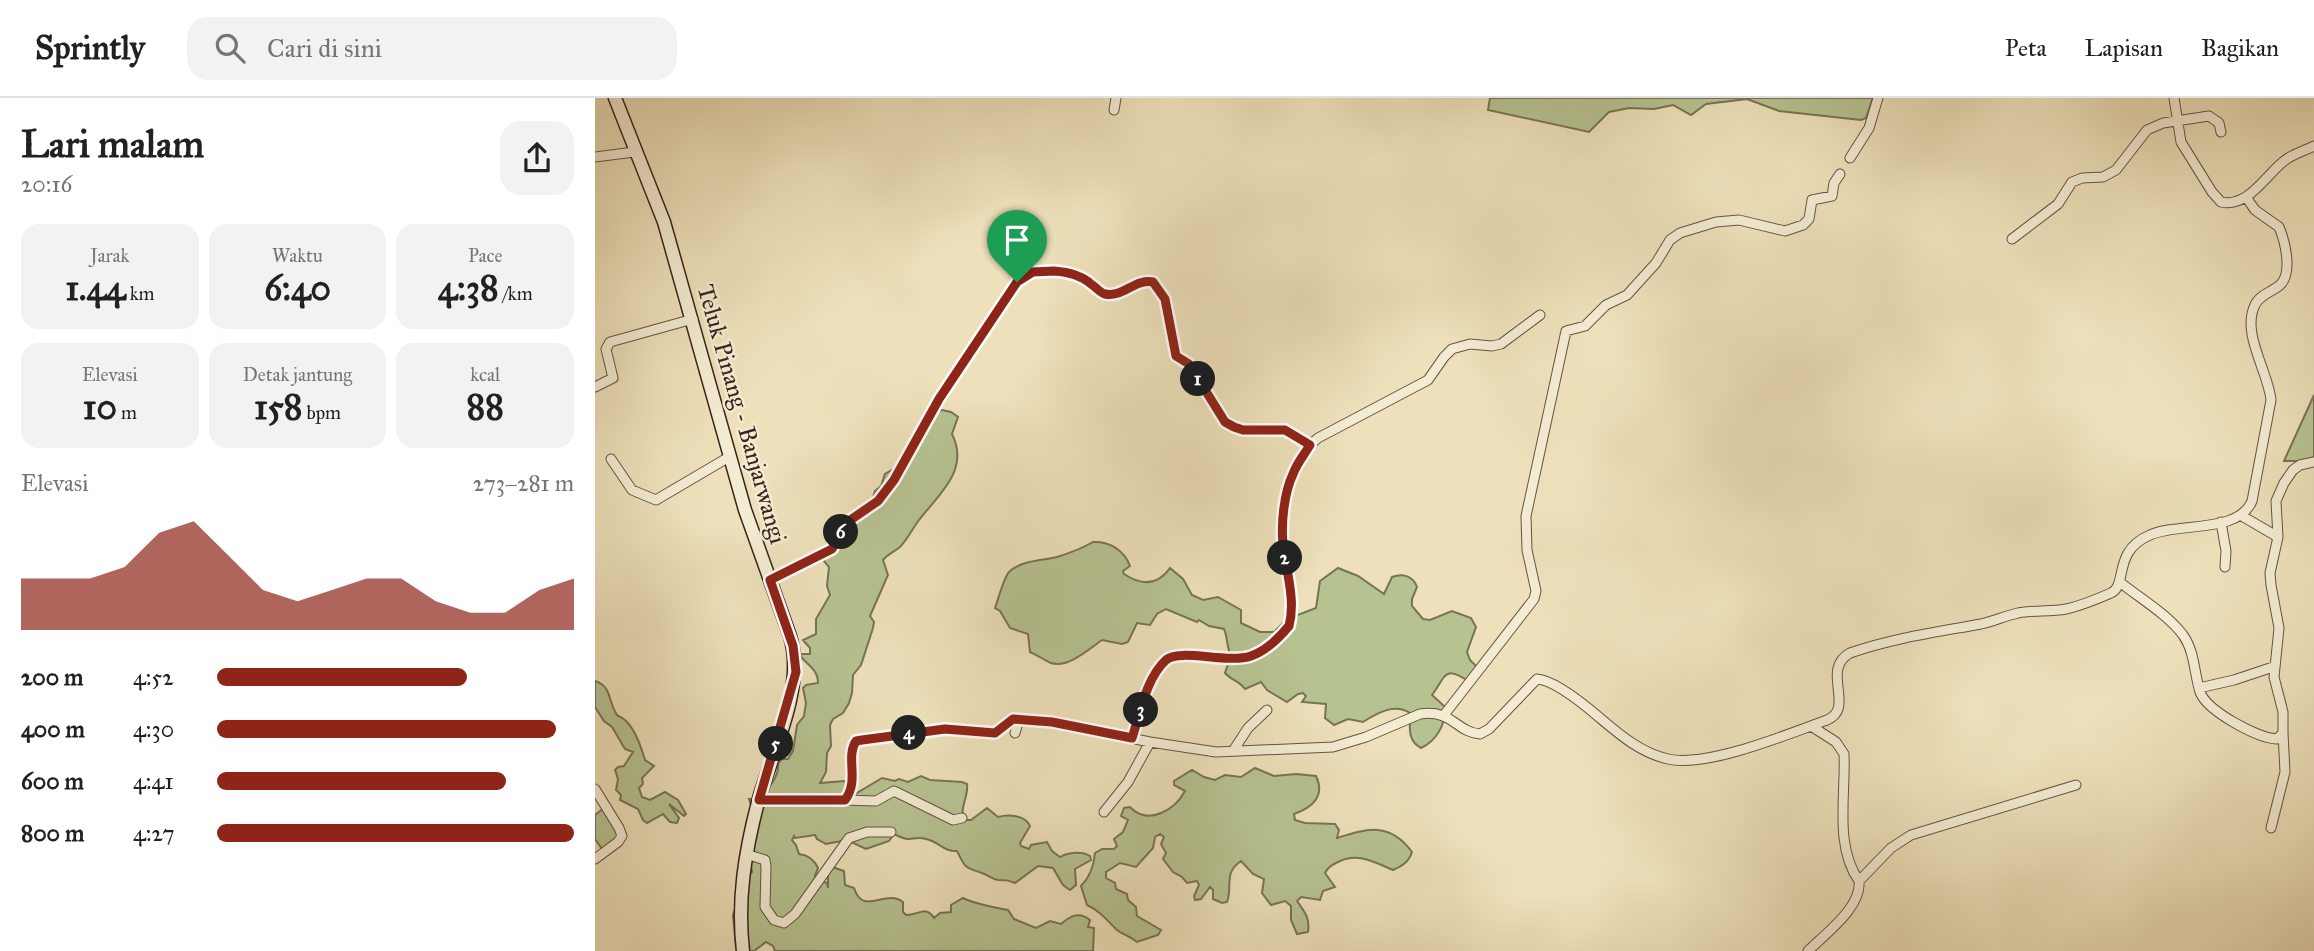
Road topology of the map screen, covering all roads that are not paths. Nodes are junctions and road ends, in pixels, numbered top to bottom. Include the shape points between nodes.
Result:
1 (615, 98) edge
2 (1116, 98) edge
3 (1878, 98) edge
4 (2174, 98) edge
5 (1114, 110) dead end
6 (2178, 120) junction
7 (2221, 132) dead end
8 (2314, 146) edge
9 (634, 152) junction
10 (595, 157) edge
11 (1850, 158) dead end
12 (1840, 173) dead end
13 (2246, 197) junction
14 (2012, 239) dead end
15 (1540, 315) dead end
16 (693, 319) junction
17 (595, 387) edge
18 (1310, 445) junction
19 (729, 457) junction
20 (611, 459) dead end
21 (2314, 462) edge
22 (2242, 516) junction
23 (2221, 522) junction
24 (2278, 537) junction
25 (2225, 566) dead end
26 (770, 580) junction
27 (2121, 583) junction
28 (2273, 667) junction
29 (2199, 688) junction
30 (1267, 710) dead end
31 (1444, 715) junction
32 (1019, 719) junction
33 (1811, 726) junction
34 (1015, 733) dead end
35 (2283, 733) junction
36 (1132, 738) junction
37 (1150, 742) junction
38 (1233, 751) junction
39 (2077, 785) dead end
40 (595, 789) edge
41 (759, 800) junction
42 (845, 800) junction
43 (1104, 812) dead end
44 (962, 818) dead end
45 (2271, 828) dead end
46 (891, 831) dead end
47 (746, 854) junction
48 (595, 859) edge
49 (1859, 881) junction
50 (743, 951) edge
51 (1808, 951) edge

1 - 9 main road, Teluk Pinang - Banjarwangi
2 - 5 street
3 - 11 street via 1869,128
4 - 6 street
6 - 7 street via 2210,116
6 - 13 street via 2183,147 2215,197 2229,203
6 - 14 street via 2147,130 2110,174 2073,183 2058,204
8 - 13 street via 2285,159
9 - 10 street
9 - 16 main road, Teluk Pinang - Banjarwangi via 664,222
12 - 31 street via 1832,196 1812,200 1809,219 1798,227 1779,231 1731,220 1674,237 1627,295 1606,305 1585,326 1566,331 1526,516 1534,599
13 - 22 street via 2255,210 2279,227 2286,270 2282,282 2254,308 2253,338 2269,384 2271,406 2252,501
15 - 18 street via 1496,345 1452,349 1428,380
16 - 17 street via 610,342 607,349 613,378
16 - 19 main road, Teluk Pinang - Banjarwangi
18 - 26 street via 1285,430 1243,430 1225,422 1189,364 1176,356 1165,299 1153,282 1107,294 1068,272 1033,272 1017,282 878,501 846,523 832,549
18 - 36 street via 1288,488 1283,528 1289,626 1265,649 1244,658 1180,654 1168,658 1150,683
19 - 20 street via 656,500 632,490
19 - 26 main road, Teluk Pinang - Banjarwangi
21 - 24 street via 2293,470 2280,491 2276,501
22 - 23 street
22 - 24 street
23 - 25 street
23 - 27 street via 2147,536 2123,559
24 - 28 street via 2270,573 2279,628
26 - 41 main road, Teluk Pinang - Banjarwangi via 793,646 796,672
27 - 29 street via 2182,634 2191,650
27 - 33 street via 2113,592 2066,608 2019,613 1850,653 1841,659 1836,677 1836,714
28 - 29 street
28 - 35 street
29 - 35 street via 2211,707 2245,727 2272,739
30 - 38 street
31 - 33 street via 1480,734 1539,678 1626,740 1671,760 1738,750
31 - 38 street via 1420,714 1333,747
32 - 34 street
32 - 36 street
32 - 42 street via 1009,720 995,733 945,729 856,741 852,747 853,784
33 - 49 street via 1842,750 1846,844 1850,866
35 - 45 street via 2285,772
36 - 37 street
37 - 38 street
37 - 43 street via 1128,782
39 - 49 street via 1911,835 1891,848
40 - 48 street via 622,836
41 - 42 street
41 - 47 main road, Teluk Pinang - Banjarwangi
42 - 44 street via 876,801 894,791 945,817
46 - 47 street via 849,838 784,923 766,911 765,860
47 - 50 main road, Teluk Pinang - Banjarwangi via 741,886
49 - 51 street via 1854,905

